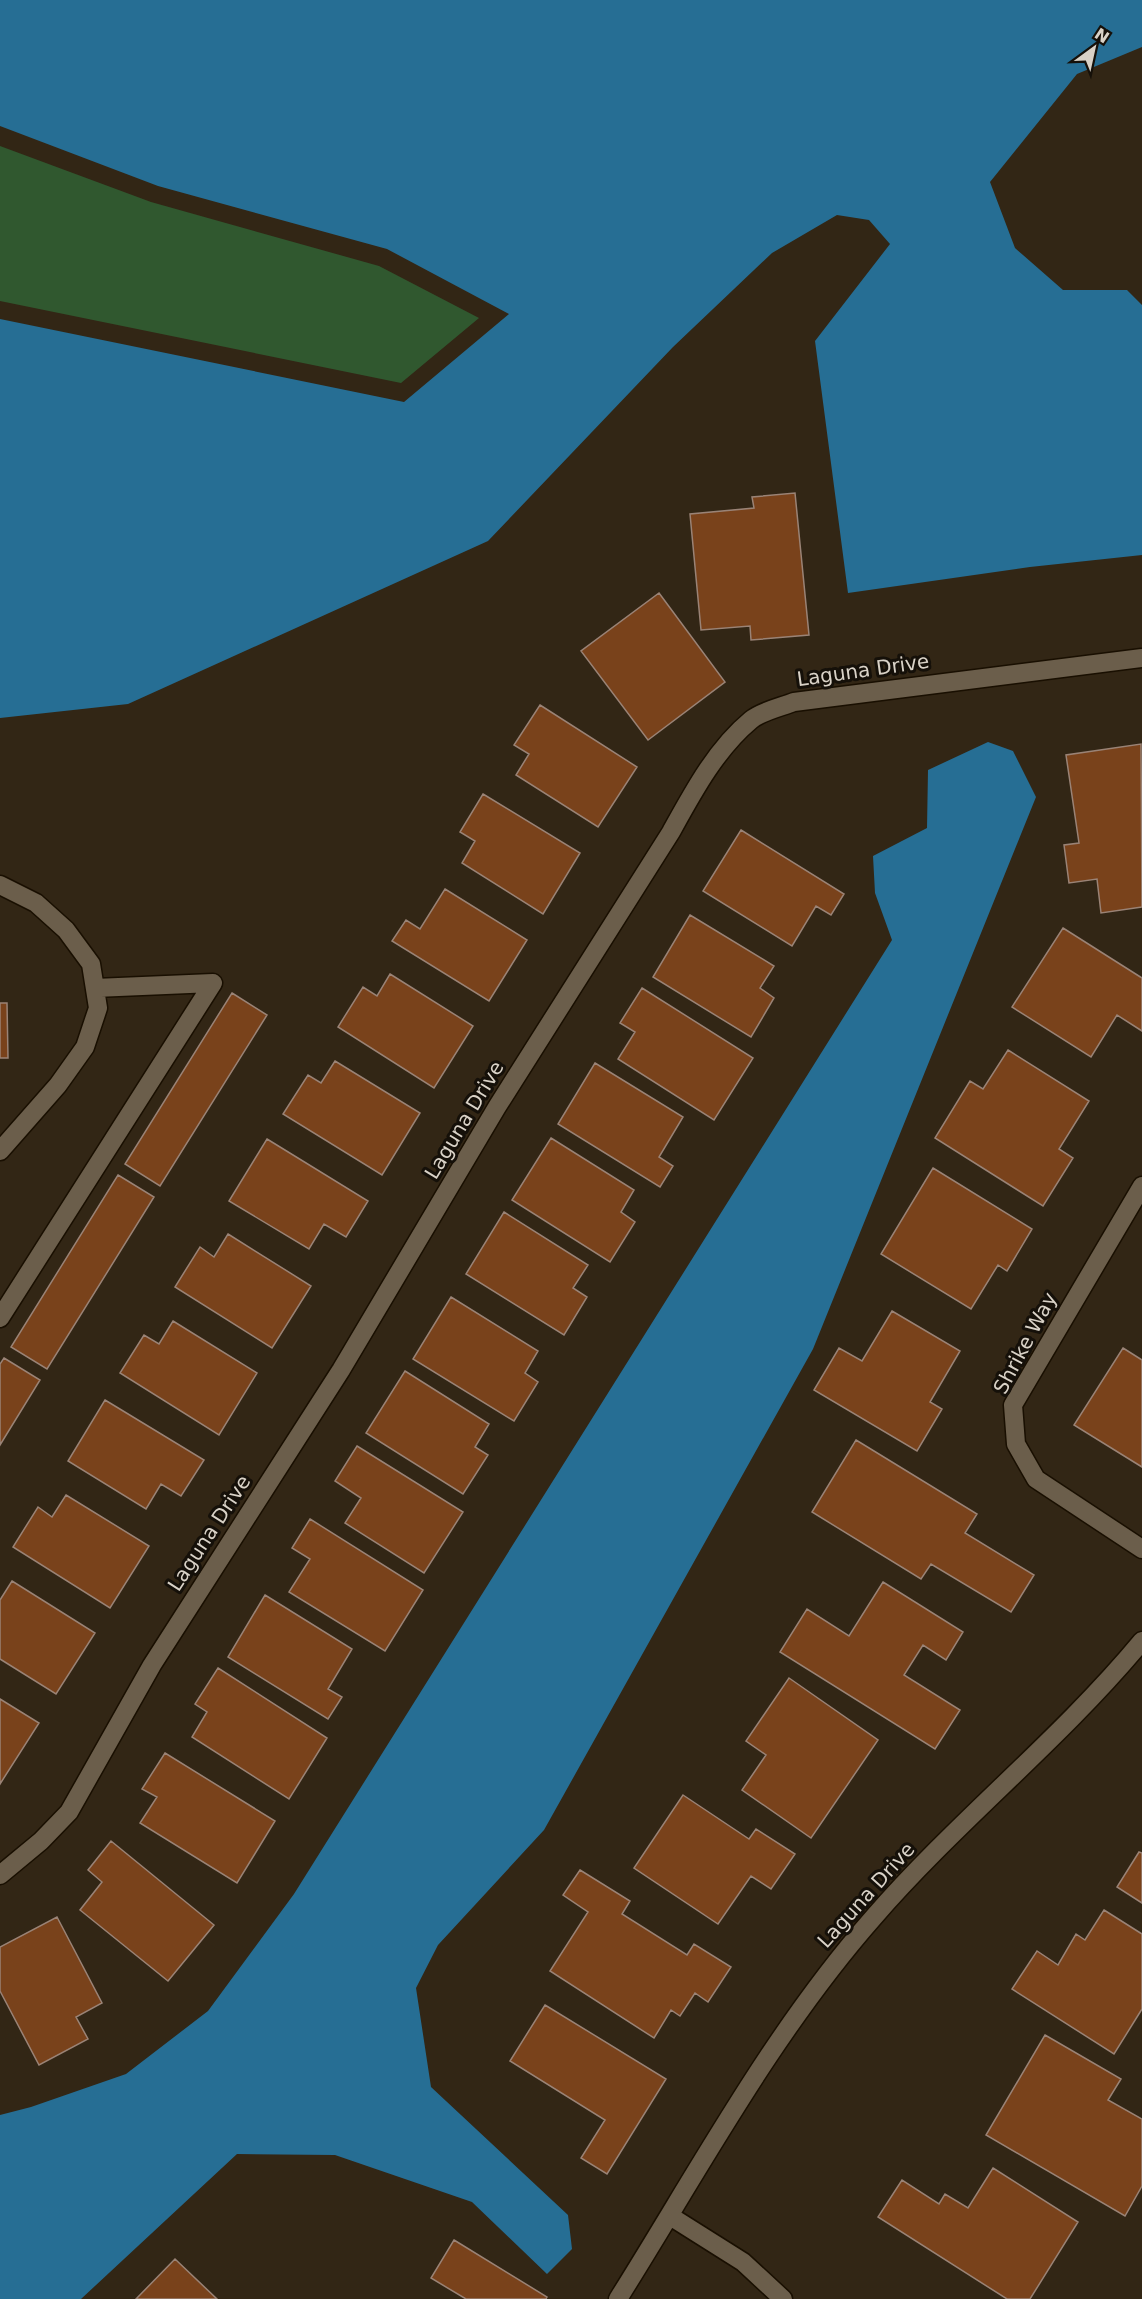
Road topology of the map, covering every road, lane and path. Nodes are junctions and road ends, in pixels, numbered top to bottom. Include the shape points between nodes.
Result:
1 (1142, 658) edge
2 (0, 885) edge
3 (95, 988) junction
4 (0, 1151) edge
5 (1142, 1186) edge
6 (0, 1318) edge
7 (1142, 1549) edge
8 (1142, 1641) edge
9 (0, 1875) edge
10 (670, 2216) junction
11 (618, 2299) edge
12 (783, 2299) edge

1 - 9 street, Laguna Drive via 794,702 753,718 718,755 497,1107 341,1370 152,1665 69,1812
2 - 3 street via 36,903 66,930 91,964
3 - 4 street via 98,1008 85,1047 58,1085
3 - 6 street via 213,983
5 - 7 street, Shrike Way via 1013,1405 1016,1444 1036,1479
8 - 10 street, Laguna Drive via 1052,1739 873,1917 822,1980 764,2064
10 - 11 street, Laguna Drive
10 - 12 street via 743,2262

